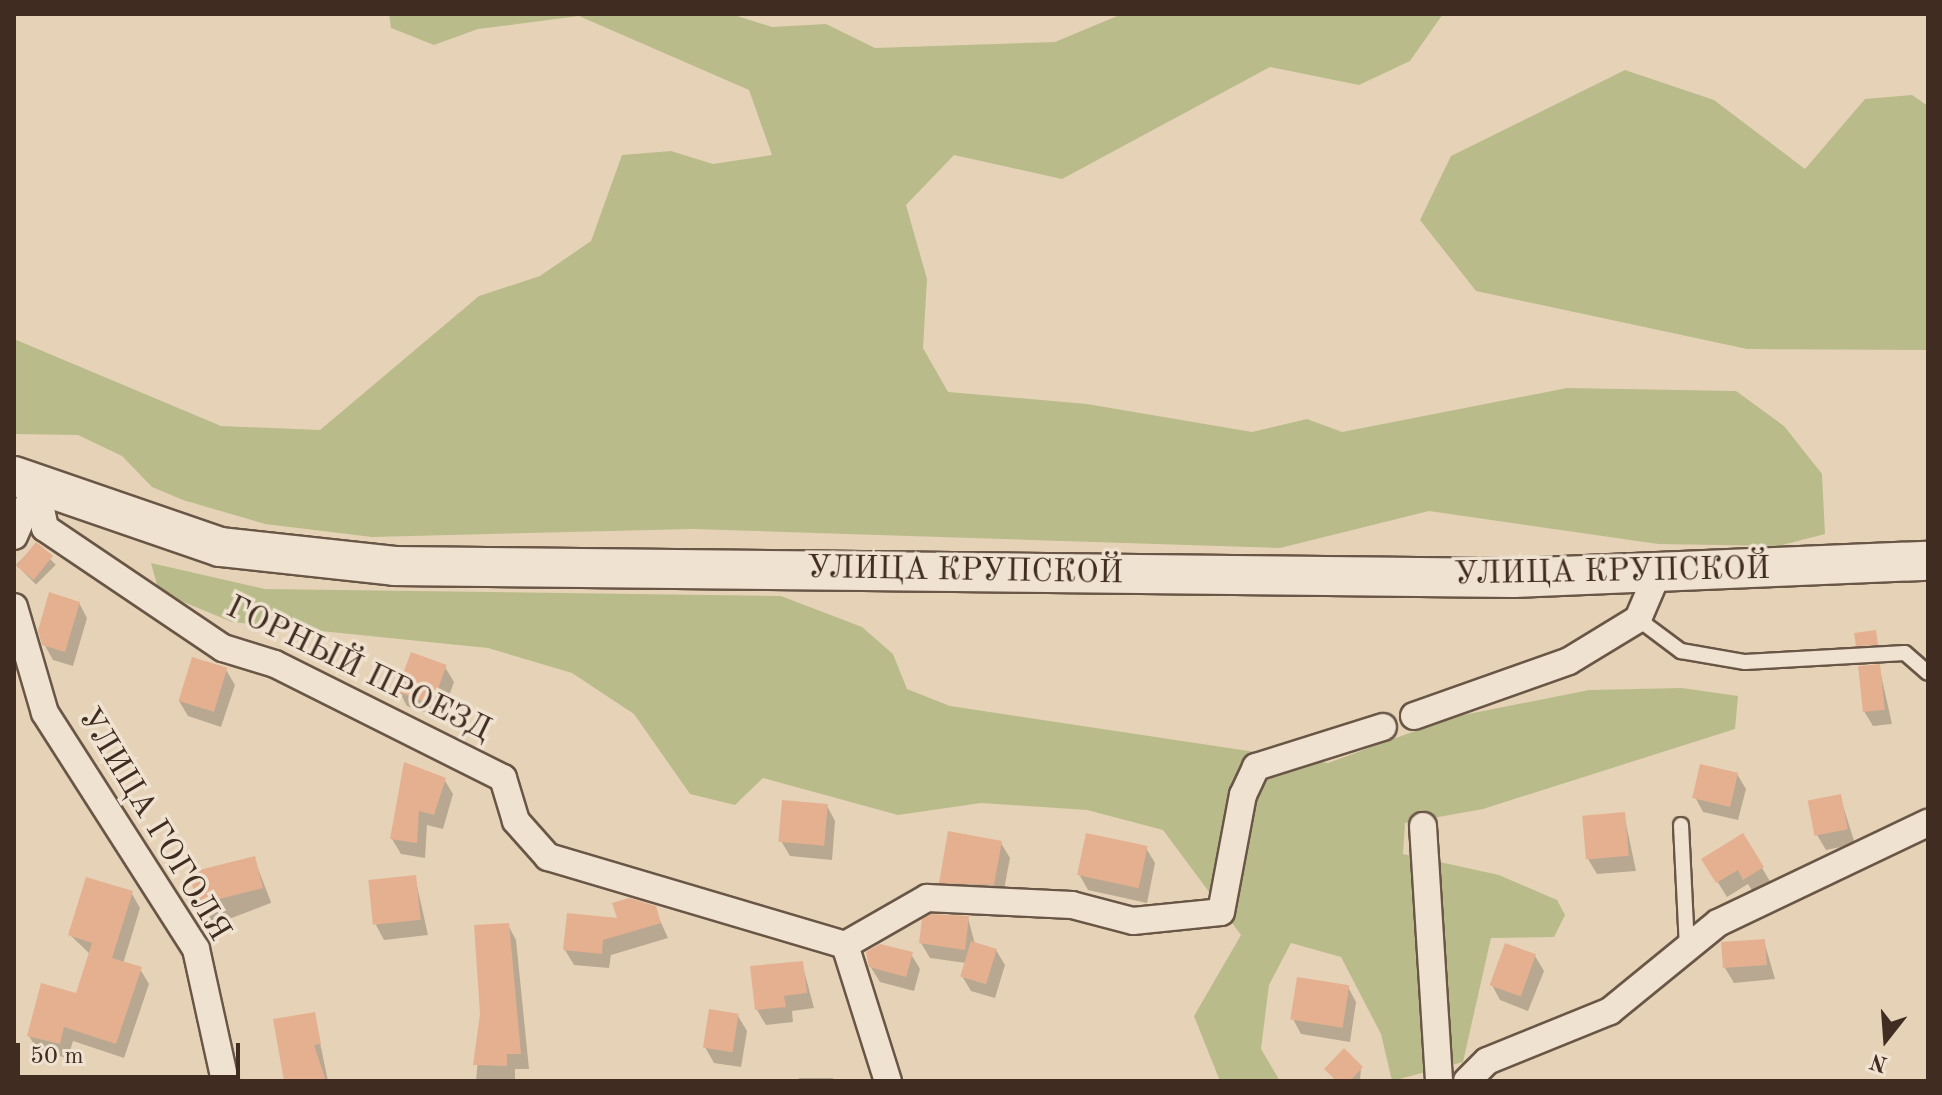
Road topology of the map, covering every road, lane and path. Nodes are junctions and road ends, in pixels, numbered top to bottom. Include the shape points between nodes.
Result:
1 (25, 481) edge
2 (14, 536) edge
3 (1928, 561) edge
4 (1656, 577) junction
5 (14, 607) edge
6 (1638, 619) junction
7 (1928, 673) edge
8 (1414, 716) dead end
9 (1383, 727) dead end
10 (1928, 823) edge
11 (1681, 825) dead end
12 (1423, 826) dead end
13 (845, 945) junction
14 (1687, 948) junction
15 (225, 1081) edge
16 (888, 1081) edge
17 (1439, 1081) edge
18 (1467, 1081) edge

1 - 2 street
1 - 4 street, УЛИЦА КРУПСКОЙ via 220,547 394,566
1 - 13 street, ГОРНЫЙ ПРОЕЗД via 45,528 223,648 275,664 503,778 516,821 548,857
3 - 4 street, УЛИЦА КРУПСКОЙ
4 - 6 street
5 - 15 street, УЛИЦА ГОГОЛЯ via 45,713 196,949
6 - 7 lane via 1681,651 1745,662 1905,653
6 - 8 street via 1569,661
9 - 13 street via 1256,767 1243,795 1221,912 1133,921 1072,905 927,898
10 - 14 street via 1718,923
11 - 14 lane
12 - 17 street
13 - 16 street
14 - 18 street via 1610,1011 1500,1055

